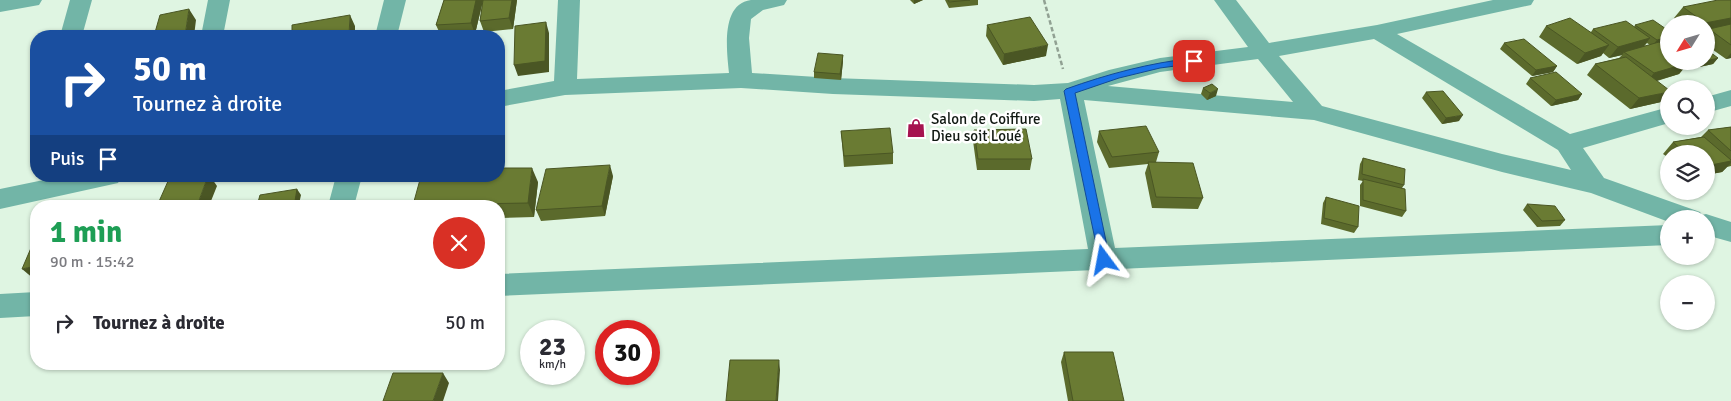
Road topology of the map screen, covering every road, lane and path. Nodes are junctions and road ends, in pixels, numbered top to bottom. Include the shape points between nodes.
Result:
1 (31, 0) edge
2 (81, 0) edge
3 (219, 0) edge
4 (395, 0) edge
5 (569, 0) edge
6 (776, 0) edge
7 (1044, 0) edge
8 (1225, 0) edge
9 (1523, 0) edge
10 (0, 6) edge
11 (73, 30) edge
12 (213, 30) edge
13 (388, 30) edge
14 (1377, 32) junction
15 (1262, 51) junction
16 (741, 80) junction
17 (565, 87) junction
18 (1070, 91) junction
19 (505, 98) edge
20 (1731, 98) edge
21 (1715, 102) edge
22 (1314, 112) junction
23 (1660, 118) edge
24 (1567, 144) junction
25 (32, 182) edge
26 (347, 182) edge
27 (1594, 185) junction
28 (0, 199) edge
29 (343, 200) edge
30 (1665, 210) edge
31 (1660, 235) edge
32 (1104, 260) junction
33 (505, 285) edge
34 (30, 304) edge
35 (0, 306) edge

1 - 10 street
2 - 11 street
3 - 12 street
4 - 13 street
5 - 17 street
6 - 16 street via 756,4 738,20
7 - 18 path
8 - 15 street
9 - 14 street
14 - 15 street
14 - 24 street
15 - 18 street via 1160,65
15 - 22 street
16 - 17 street
16 - 18 street via 1024,93
17 - 19 street
18 - 22 street
18 - 32 street
20 - 21 street
22 - 27 street
23 - 24 street
24 - 27 street
25 - 28 street
26 - 29 street
27 - 30 street
31 - 32 street
32 - 33 street
34 - 35 street

